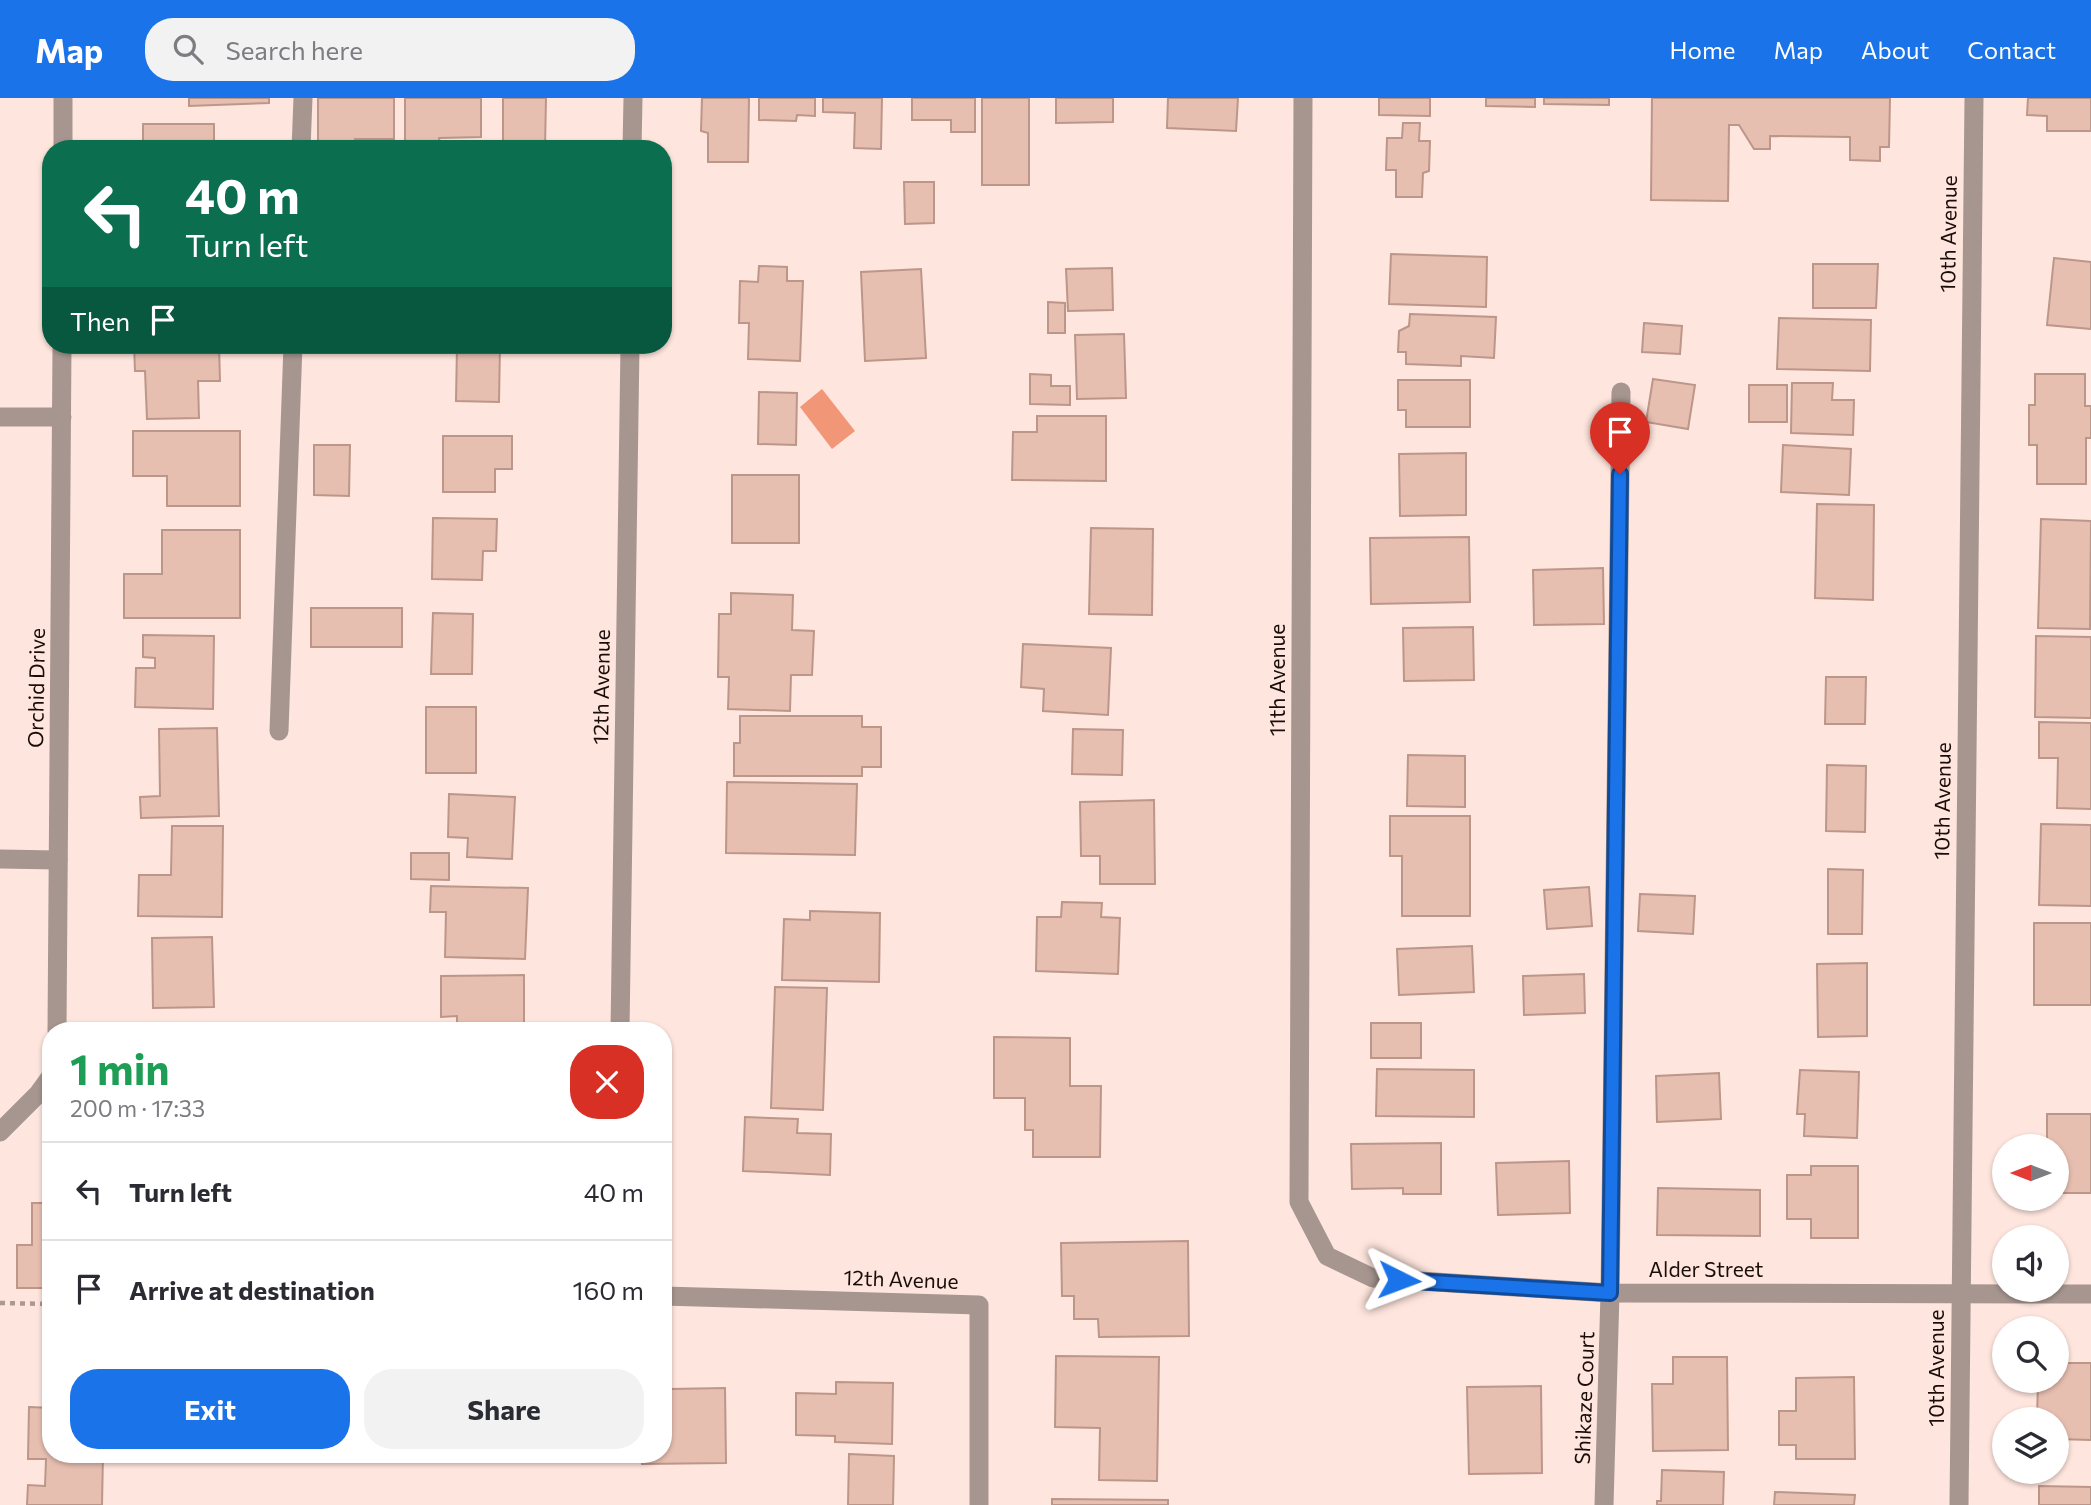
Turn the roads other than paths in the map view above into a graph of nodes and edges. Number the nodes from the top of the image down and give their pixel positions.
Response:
1 (63, 98) edge
2 (303, 98) edge
3 (633, 98) edge
4 (1303, 98) edge
5 (1974, 98) edge
6 (63, 140) edge
7 (301, 140) edge
8 (632, 140) edge
9 (62, 354) edge
10 (293, 354) edge
11 (630, 354) edge
12 (1621, 392) dead end
13 (0, 417) edge
14 (62, 417) junction
15 (279, 731) dead end
16 (0, 859) edge
17 (58, 860) junction
18 (57, 1022) edge
19 (620, 1022) edge
20 (42, 1088) edge
21 (0, 1132) edge
22 (1327, 1256) joint
23 (1960, 1292) junction
24 (1610, 1293) junction
25 (2091, 1294) edge
26 (672, 1296) edge
27 (979, 1505) edge
28 (1604, 1505) edge
29 (1959, 1505) edge

1 - 6 street
2 - 7 street
3 - 8 street
4 - 22 street, 11th Avenue
5 - 23 street, 10th Avenue
9 - 14 street, Orchid Drive
10 - 15 street
11 - 19 street, 12th Avenue
12 - 24 street, Shikaze Court
13 - 14 street
14 - 17 street, Orchid Drive
16 - 17 street
17 - 18 street, Orchid Drive
20 - 21 street
22 - 24 street, Alder Street
23 - 24 street, Alder Street
23 - 25 street, Alder Street
23 - 29 street, 10th Avenue
24 - 28 street, Shikaze Court
26 - 27 street, 12th Avenue

